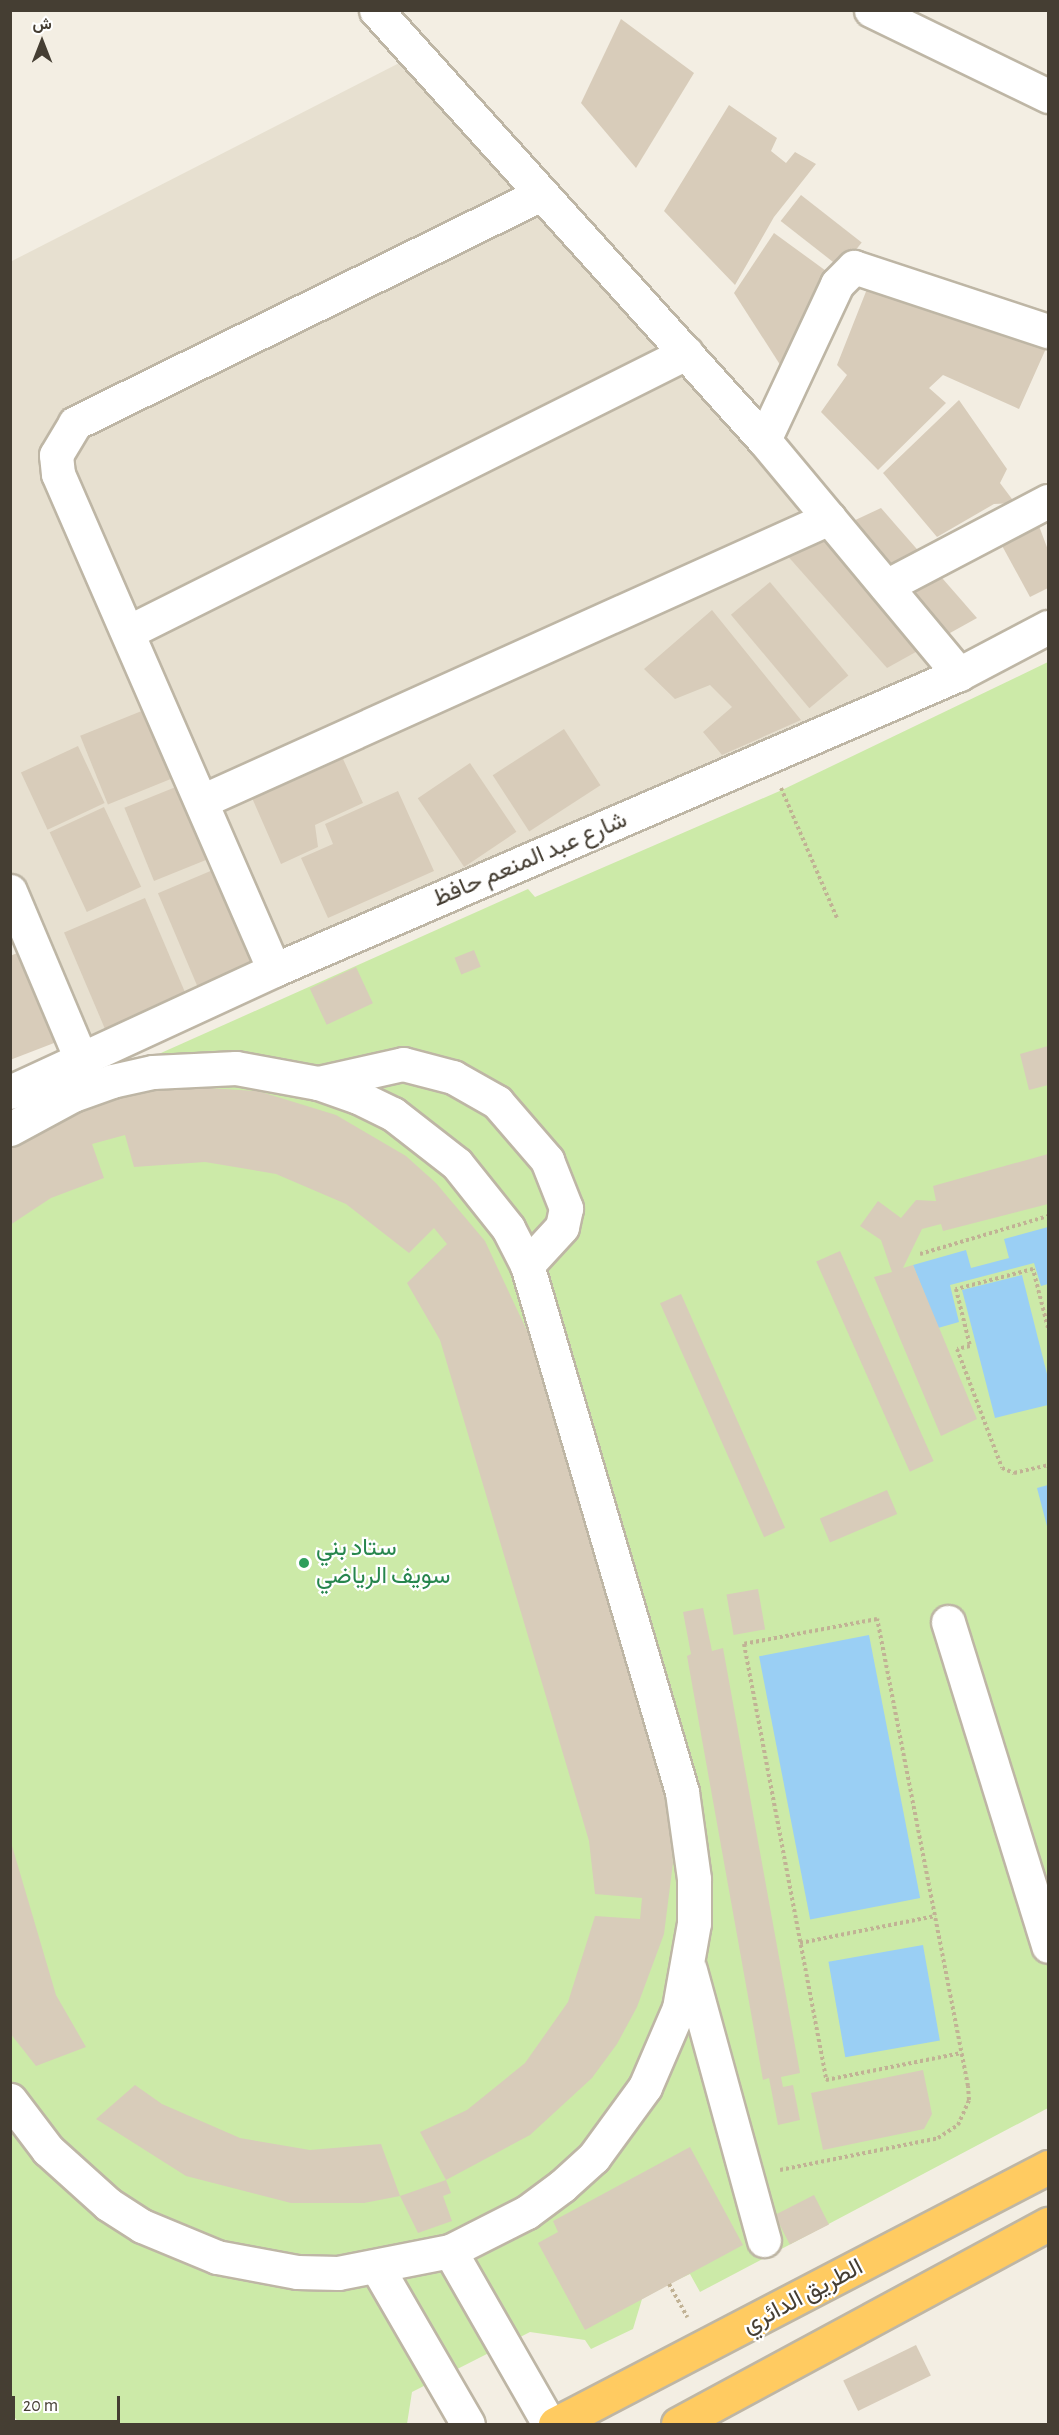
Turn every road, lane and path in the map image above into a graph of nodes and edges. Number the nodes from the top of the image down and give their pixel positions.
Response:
1 (376, 10) edge
2 (871, 10) edge
3 (1048, 96) edge
4 (541, 194) junction
5 (1048, 331) edge
6 (686, 353) junction
7 (764, 440) junction
8 (1048, 501) edge
9 (829, 518) junction
10 (886, 586) junction
11 (1048, 627) edge
12 (130, 631) junction
13 (959, 674) junction
14 (766, 758) junction
15 (204, 800) junction
16 (10, 891) edge
17 (837, 918) dead end
18 (274, 970) junction
19 (81, 1059) junction
20 (318, 1083) junction
21 (10, 1092) edge
22 (10, 1129) edge
23 (1048, 1216) edge
24 (920, 1254) dead end
25 (527, 1264) junction
26 (1048, 1329) edge
27 (1048, 1465) edge
28 (948, 1623) dead end
29 (935, 1916) junction
30 (800, 1943) junction
31 (1048, 1946) edge
32 (689, 1965) junction
33 (961, 2053) junction
34 (10, 2100) edge
35 (1048, 2167) edge
36 (747, 2177) junction
37 (1048, 2223) edge
38 (764, 2240) dead end
39 (450, 2251) junction
40 (378, 2269) junction
41 (468, 2424) edge
42 (549, 2424) edge
43 (555, 2424) edge
44 (678, 2424) edge

1 - 4 street
2 - 3 street
4 - 6 street
4 - 12 street
5 - 7 street
6 - 7 street
6 - 12 street
7 - 9 street
8 - 10 street
9 - 10 street
9 - 15 street
10 - 13 street
11 - 13 street, شارع عبد المنعم حافظ
12 - 15 street
13 - 14 street, شارع عبد المنعم حافظ
14 - 17 path
14 - 18 street, شارع عبد المنعم حافظ
15 - 18 street
16 - 19 street
18 - 19 street, شارع عبد المنعم حافظ
19 - 21 street, شارع عبد المنعم حافظ
20 - 22 street
20 - 25 street
20 - 25 street
23 - 24 path
25 - 32 street
26 - 27 path
28 - 31 street
29 - 30 path
29 - 30 path
29 - 33 path
30 - 33 path
32 - 36 street
32 - 39 street
33 - 36 path
34 - 40 street
35 - 43 highway, الطريق الدائري
36 - 38 street
37 - 44 highway
39 - 40 street
39 - 42 street
40 - 41 street

